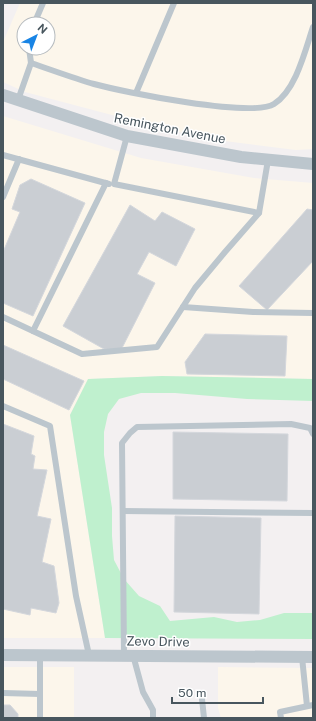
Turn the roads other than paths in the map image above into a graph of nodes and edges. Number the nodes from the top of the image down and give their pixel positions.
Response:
1 (43, 3) edge
2 (174, 3) edge
3 (37, 16) edge
4 (313, 27) edge
5 (30, 56) edge
6 (31, 63) junction
7 (136, 93) junction
8 (3, 96) edge
9 (18, 100) junction
10 (128, 136) junction
11 (3, 155) edge
12 (19, 159) junction
13 (268, 160) junction
14 (313, 164) edge
15 (106, 183) junction
16 (114, 184) junction
17 (3, 197) edge
18 (259, 214) junction
19 (183, 307) junction
20 (313, 313) edge
21 (3, 317) edge
22 (33, 331) junction
23 (3, 406) edge
24 (313, 434) edge
25 (123, 511) junction
26 (313, 513) edge
27 (3, 655) edge
28 (40, 655) junction
29 (89, 655) junction
30 (129, 655) junction
31 (307, 657) edge
32 (3, 693) edge
33 (40, 694) junction
34 (202, 699) dead end
35 (310, 706) edge
36 (40, 718) edge
37 (153, 718) edge
38 (204, 718) edge
39 (281, 718) edge

1 - 3 lane
2 - 7 lane
4 - 7 lane
5 - 6 lane
6 - 7 lane
6 - 9 lane
8 - 9 street, Remington Avenue
9 - 10 street, Remington Avenue
10 - 13 street, Remington Avenue
10 - 16 lane
11 - 12 lane
12 - 15 lane
12 - 17 lane
13 - 14 street, Remington Avenue
13 - 18 lane
15 - 16 lane
15 - 22 lane
16 - 18 lane
18 - 19 lane
19 - 20 lane
19 - 22 lane
21 - 22 lane
23 - 29 lane
24 - 25 lane
25 - 26 lane
25 - 30 lane
27 - 28 street, Zevo Drive
28 - 29 street, Zevo Drive
28 - 33 lane
29 - 30 street, Zevo Drive
30 - 31 street, Zevo Drive
30 - 37 lane
31 - 35 lane
32 - 33 lane
33 - 36 lane
34 - 38 lane
35 - 39 lane

